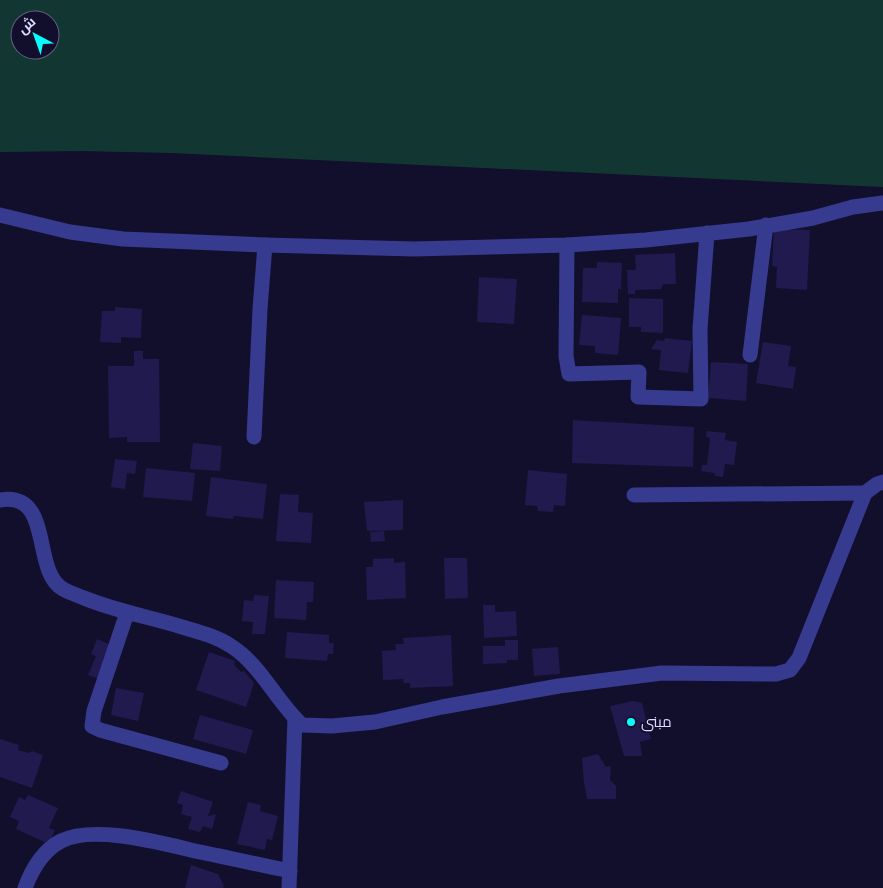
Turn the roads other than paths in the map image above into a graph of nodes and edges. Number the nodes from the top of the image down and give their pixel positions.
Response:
1 (883, 203) edge
2 (0, 215) edge
3 (766, 225) junction
4 (707, 233) junction
5 (265, 245) junction
6 (567, 245) junction
7 (750, 356) dead end
8 (254, 437) dead end
9 (883, 482) edge
10 (865, 493) junction
11 (634, 495) dead end
12 (0, 500) edge
13 (127, 613) junction
14 (294, 718) junction
15 (221, 763) dead end
16 (290, 871) junction
17 (24, 888) edge
18 (289, 888) edge

1 - 3 street
2 - 5 street
3 - 4 street
3 - 7 street
4 - 6 street
4 - 6 street
5 - 6 street
5 - 8 street
9 - 10 street
10 - 11 street
10 - 14 street
12 - 13 street
13 - 14 street
13 - 15 street
14 - 16 street
16 - 17 street
16 - 18 street

